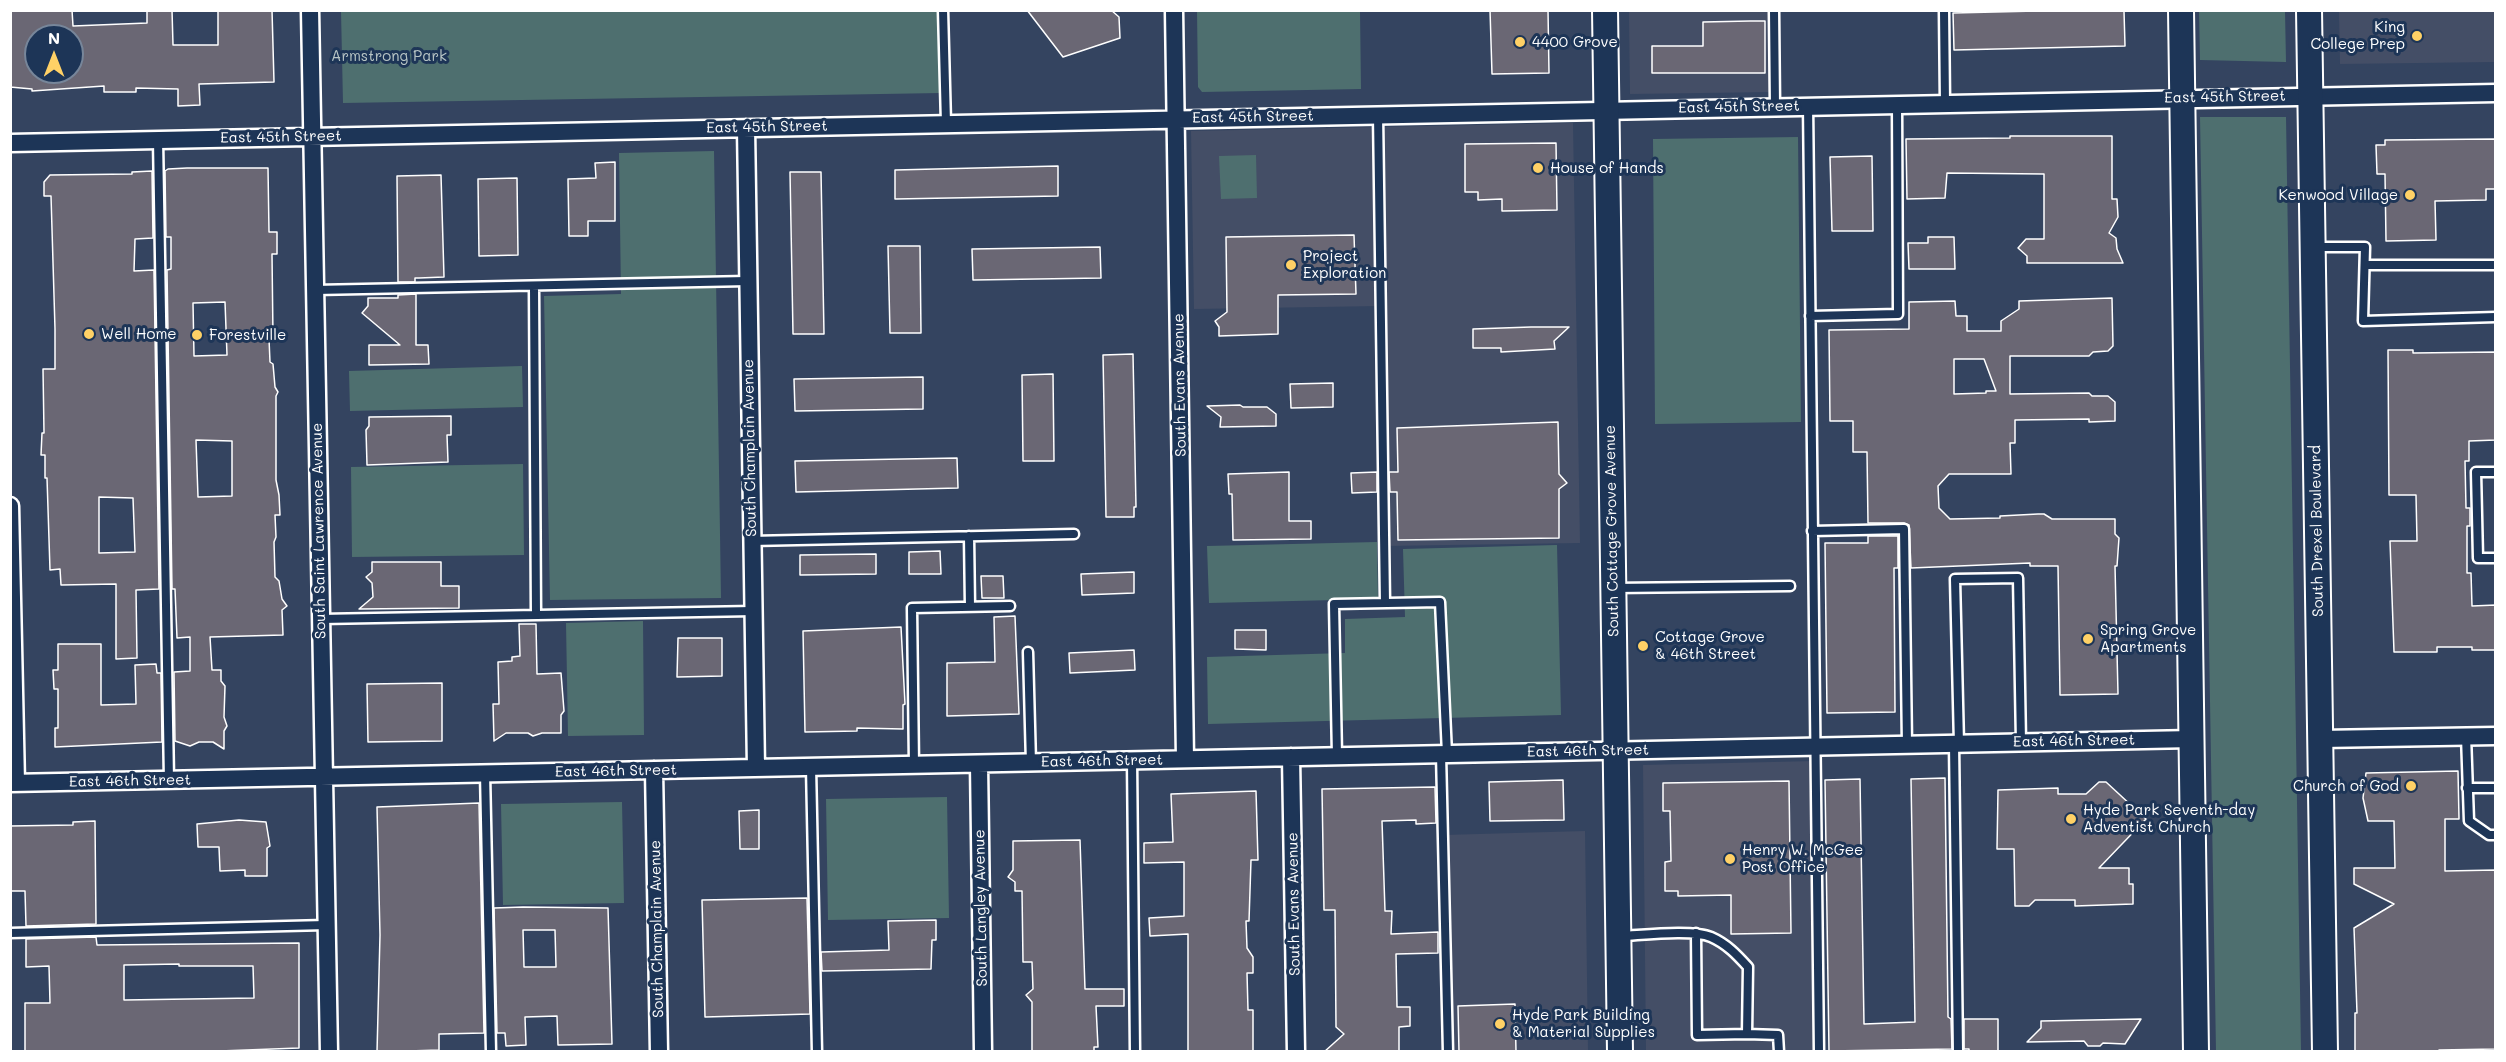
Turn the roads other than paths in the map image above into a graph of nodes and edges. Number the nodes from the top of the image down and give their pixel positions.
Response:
1 (310, 10) edge
2 (943, 10) edge
3 (1174, 10) edge
4 (1605, 10) edge
5 (1774, 10) edge
6 (1944, 10) edge
7 (2181, 10) edge
8 (2309, 10) edge
9 (2496, 93) edge
10 (2310, 96) junction
11 (2183, 98) junction
12 (1946, 103) junction
13 (1897, 104) junction
14 (1808, 105) junction
15 (1775, 106) junction
16 (1606, 110) junction
17 (1378, 114) junction
18 (1176, 118) junction
19 (946, 123) junction
20 (746, 128) junction
21 (312, 136) junction
22 (158, 140) junction
23 (10, 143) edge
24 (2313, 246) junction
25 (2496, 265) edge
26 (2365, 266) junction
27 (747, 281) junction
28 (534, 287) junction
29 (314, 290) junction
30 (1810, 316) junction
31 (2496, 317) edge
32 (2496, 472) edge
33 (10, 506) edge
34 (1812, 531) junction
35 (1074, 534) dead end
36 (969, 536) junction
37 (752, 541) junction
38 (2496, 558) edge
39 (1790, 586) dead end
40 (1613, 588) junction
41 (1385, 603) junction
42 (1010, 606) dead end
43 (970, 607) junction
44 (753, 611) junction
45 (536, 615) junction
46 (321, 619) junction
47 (1028, 652) dead end
48 (2466, 736) junction
49 (2496, 736) edge
50 (2193, 739) junction
51 (2321, 739) junction
52 (2022, 742) junction
53 (1956, 744) junction
54 (1907, 745) junction
55 (1815, 747) junction
56 (1616, 751) junction
57 (1444, 754) junction
58 (1337, 756) junction
59 (1291, 757) junction
60 (1185, 759) junction
61 (1132, 760) junction
62 (1031, 762) junction
63 (979, 764) junction
64 (914, 765) junction
65 (812, 767) junction
66 (756, 768) junction
67 (654, 770) junction
68 (485, 773) junction
69 (324, 777) junction
70 (169, 780) junction
71 (13, 783) edge
72 (2467, 788) junction
73 (2496, 788) edge
74 (2496, 835) edge
75 (326, 925) junction
76 (10, 933) edge
77 (1696, 933) junction
78 (1618, 936) junction
79 (1747, 1034) junction
80 (329, 1052) edge
81 (490, 1052) edge
82 (659, 1052) edge
83 (817, 1052) edge
84 (983, 1052) edge
85 (1135, 1052) edge
86 (1296, 1052) edge
87 (1448, 1052) edge
88 (1620, 1052) edge
89 (1779, 1052) edge
90 (1819, 1052) edge
91 (1958, 1052) edge
92 (2196, 1052) edge
93 (2325, 1052) edge

1 - 21 street, South Saint Lawrence Avenue
2 - 19 lane
3 - 18 street, South Evans Avenue
4 - 16 street, South Cottage Grove Avenue
5 - 15 lane
6 - 12 lane
7 - 11 street
8 - 10 street, South Drexel Boulevard
9 - 10 street, East 45th Street
10 - 11 street, East 45th Street
10 - 24 street, South Drexel Boulevard
11 - 12 street, East 45th Street
11 - 50 street
12 - 13 street, East 45th Street
13 - 14 street, East 45th Street
13 - 30 lane
14 - 15 street, East 45th Street
14 - 30 lane
15 - 16 street, East 45th Street
16 - 17 street, East 45th Street
16 - 40 street, South Cottage Grove Avenue
17 - 18 street, East 45th Street
17 - 41 lane
18 - 19 street, East 45th Street
18 - 60 street, South Evans Avenue
19 - 20 street, East 45th Street
20 - 21 street, East 45th Street
20 - 27 street, South Champlain Avenue
21 - 22 street, East 45th Street
21 - 29 street, South Saint Lawrence Avenue
22 - 23 street, East 45th Street
22 - 70 lane
24 - 26 lane
24 - 51 street, South Drexel Boulevard
25 - 26 lane
26 - 31 lane
27 - 28 lane
27 - 37 street, South Champlain Avenue
28 - 29 lane
28 - 45 lane
29 - 46 street, South Saint Lawrence Avenue
30 - 34 lane
32 - 38 lane
33 - 71 street
34 - 54 lane
34 - 55 lane
35 - 36 lane
36 - 37 lane
36 - 43 lane
37 - 44 street, South Champlain Avenue
39 - 40 lane
40 - 56 street, South Cottage Grove Avenue
41 - 57 lane
41 - 58 lane
42 - 43 lane
43 - 64 lane
44 - 45 lane
44 - 66 street, South Champlain Avenue
45 - 46 lane
46 - 69 street, South Saint Lawrence Avenue
47 - 62 lane
48 - 49 street
48 - 51 street
48 - 72 lane
50 - 52 street, East 46th Street
50 - 92 street
51 - 93 street, South Drexel Boulevard
52 - 53 street, East 46th Street
52 - 53 lane
53 - 54 street, East 46th Street
53 - 91 lane
54 - 55 street, East 46th Street
55 - 56 street, East 46th Street
55 - 90 lane
56 - 57 street, East 46th Street
56 - 78 street, South Cottage Grove Avenue
57 - 58 street, East 46th Street
57 - 87 lane
58 - 59 street, East 46th Street
59 - 60 street, East 46th Street
59 - 86 street, South Evans Avenue
60 - 61 street, East 46th Street
61 - 62 street, East 46th Street
61 - 85 lane
62 - 63 street, East 46th Street
63 - 64 street, East 46th Street
63 - 84 street, South Langley Avenue
64 - 65 street, East 46th Street
65 - 66 street, East 46th Street
65 - 83 lane
66 - 67 street, East 46th Street
67 - 68 street, East 46th Street
67 - 82 street, South Champlain Avenue
68 - 69 street, East 46th Street
68 - 81 lane
69 - 70 street, East 46th Street
69 - 75 street, South Saint Lawrence Avenue
70 - 71 street, East 46th Street
72 - 73 lane
72 - 74 lane
75 - 76 lane
75 - 80 street, South Saint Lawrence Avenue
77 - 78 lane
77 - 79 lane
77 - 79 lane
78 - 88 street, South Cottage Grove Avenue
79 - 89 lane

